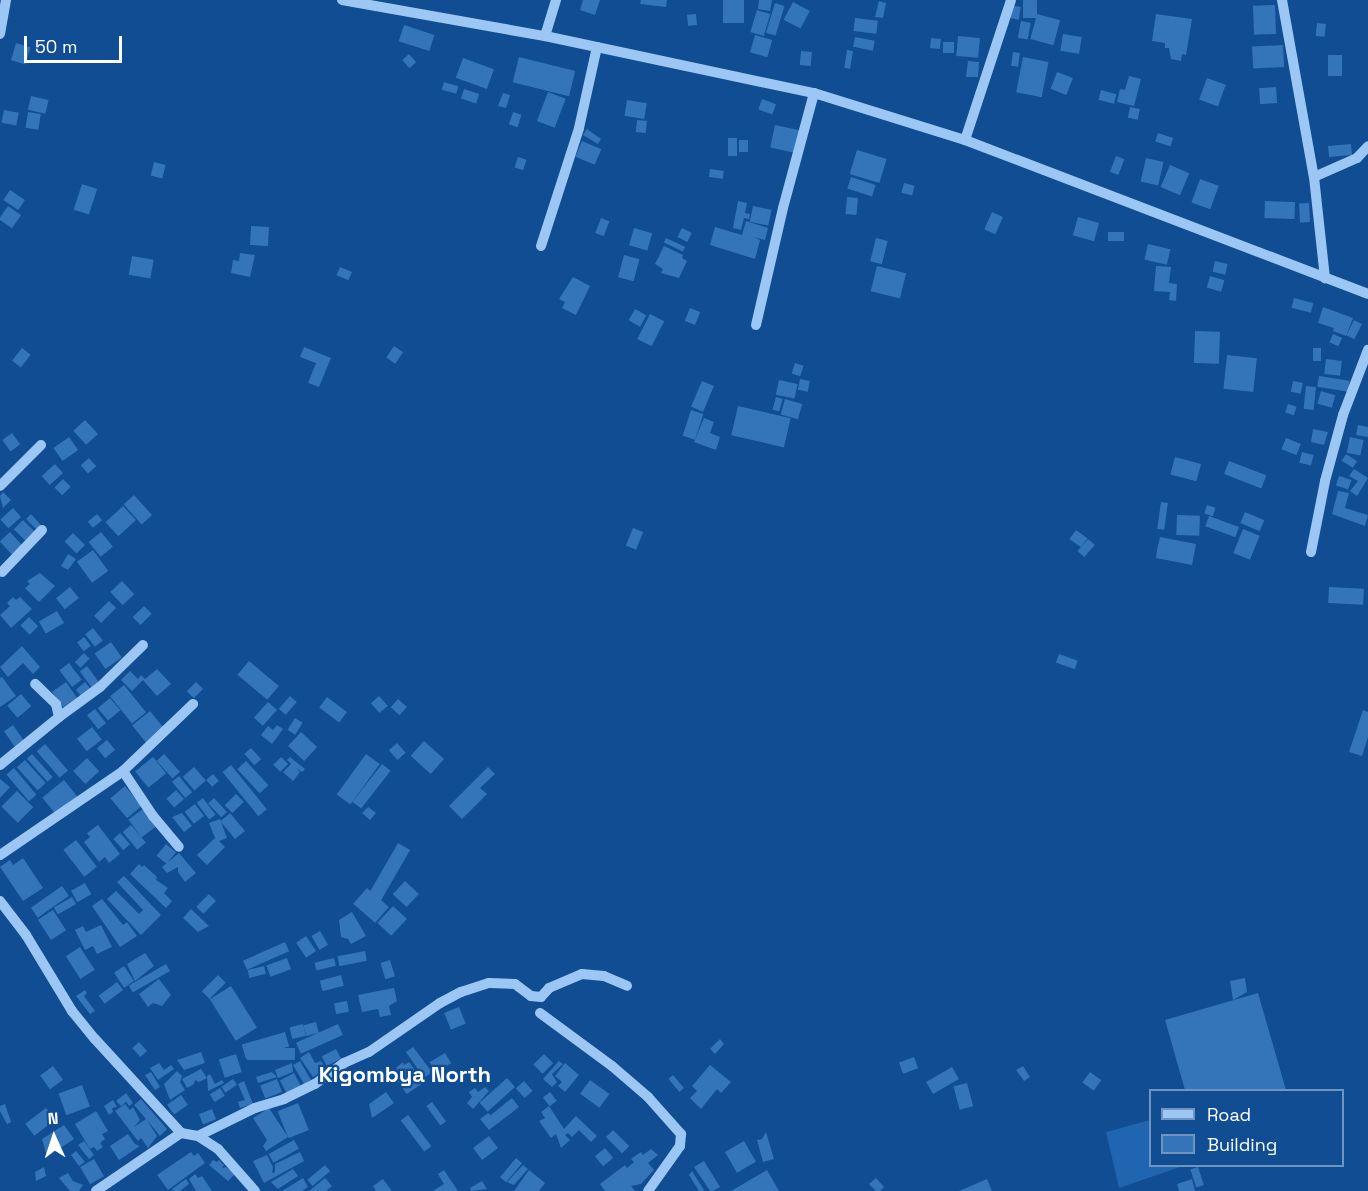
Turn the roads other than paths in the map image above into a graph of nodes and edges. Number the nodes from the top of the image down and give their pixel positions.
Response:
1 (6, 0) edge
2 (342, 0) edge
3 (556, 0) edge
4 (1011, 0) edge
5 (1282, 0) edge
6 (0, 34) edge
7 (545, 36) junction
8 (597, 47) junction
9 (814, 93) junction
10 (964, 140) junction
11 (1368, 146) edge
12 (1314, 177) junction
13 (541, 246) dead end
14 (1324, 278) junction
15 (1368, 294) edge
16 (756, 326) dead end
17 (1368, 350) edge
18 (41, 445) dead end
19 (0, 486) edge
20 (42, 530) dead end
21 (1311, 552) dead end
22 (1, 572) edge
23 (143, 645) dead end
24 (35, 684) dead end
25 (193, 704) dead end
26 (59, 717) junction
27 (0, 765) edge
28 (123, 771) junction
29 (179, 847) dead end
30 (0, 855) edge
31 (0, 901) edge
32 (627, 986) dead end
33 (540, 1013) dead end
34 (181, 1132) junction
35 (198, 1136) junction
36 (96, 1191) edge
37 (255, 1191) edge
38 (648, 1191) edge

1 - 6 street
2 - 7 street
3 - 7 street
4 - 10 street
5 - 12 street
7 - 8 street
8 - 9 street
8 - 13 street
9 - 10 street
9 - 16 street
10 - 14 street
11 - 12 street
12 - 14 street
14 - 15 street
17 - 21 street
18 - 19 street
20 - 22 street
23 - 26 street
24 - 26 street
25 - 28 street
26 - 27 street
28 - 29 street
28 - 30 street
31 - 34 street
32 - 35 street
33 - 38 street
34 - 35 street
34 - 36 street
35 - 37 street

